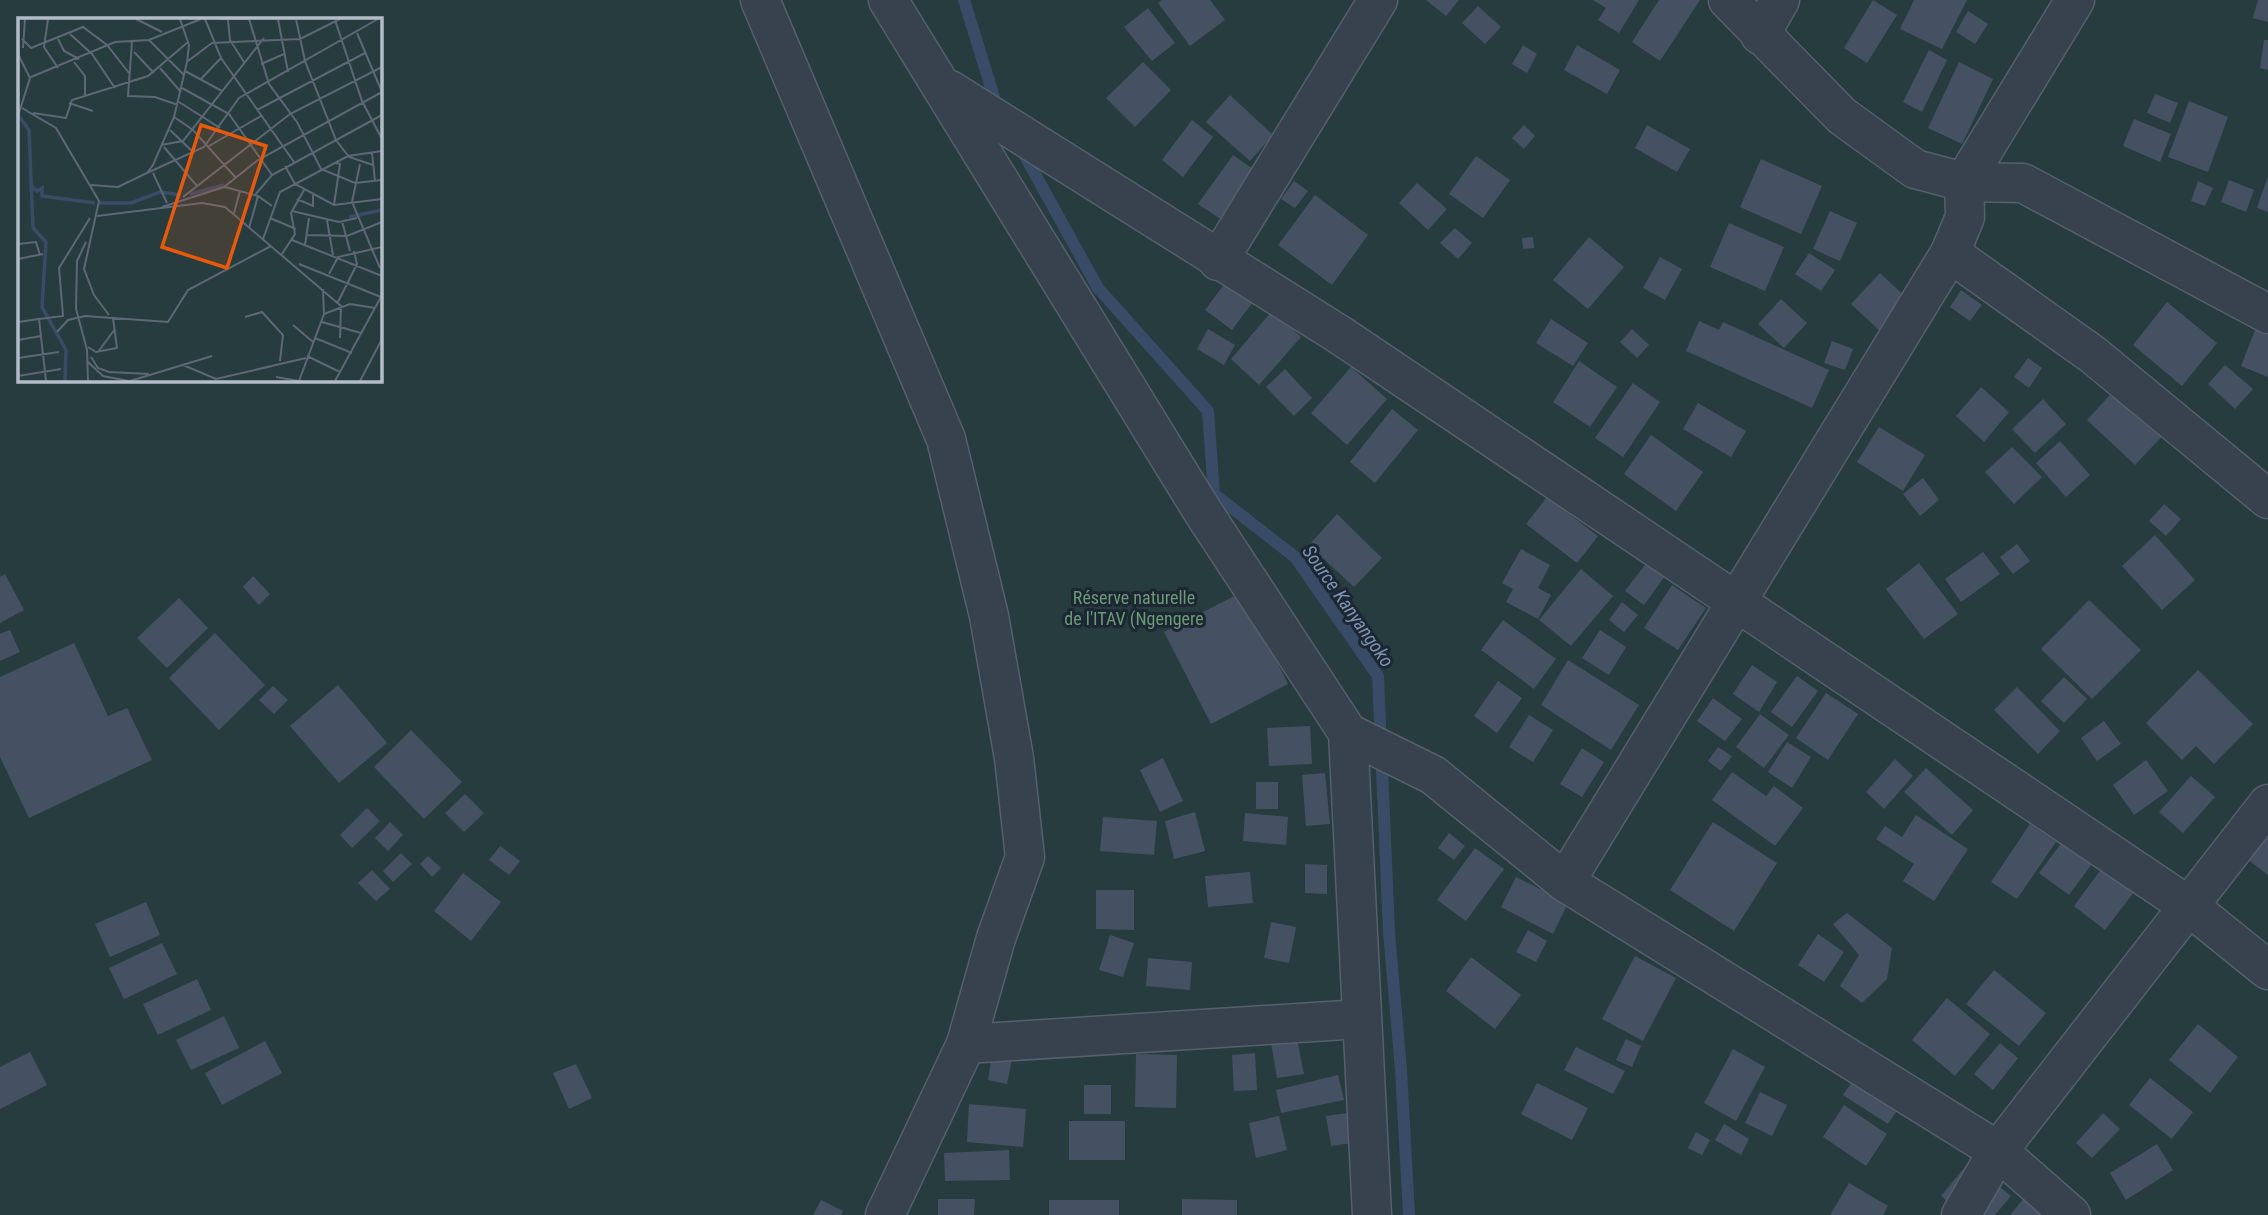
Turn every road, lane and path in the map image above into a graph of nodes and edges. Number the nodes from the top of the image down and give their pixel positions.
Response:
1 (760, 0) edge
2 (888, 0) edge
3 (1378, 0) edge
4 (1728, 0) edge
5 (1780, 0) edge
6 (2074, 0) edge
7 (1760, 35) junction
8 (943, 86) junction
9 (1965, 182) junction
10 (1950, 253) junction
11 (1218, 261) junction
12 (2268, 314) edge
13 (2268, 499) edge
14 (1737, 602) junction
15 (1348, 733) junction
16 (2268, 804) edge
17 (1565, 882) junction
18 (2190, 907) junction
19 (2268, 970) edge
20 (1361, 1019) junction
21 (965, 1044) junction
22 (1998, 1151) junction
23 (885, 1215) edge
24 (1372, 1215) edge
25 (1961, 1215) edge
26 (2071, 1215) edge

1 - 21 street
2 - 8 street
3 - 11 street
4 - 7 street
5 - 7 street
6 - 9 street
7 - 9 street
8 - 11 street
8 - 15 street
9 - 10 street
9 - 12 street
10 - 13 street
10 - 14 street
11 - 14 street
14 - 17 street
14 - 18 street
15 - 17 street
15 - 20 street
16 - 18 street
17 - 22 street
18 - 19 street
18 - 22 street
20 - 21 street
20 - 24 street
21 - 23 street
22 - 25 street
22 - 26 street

